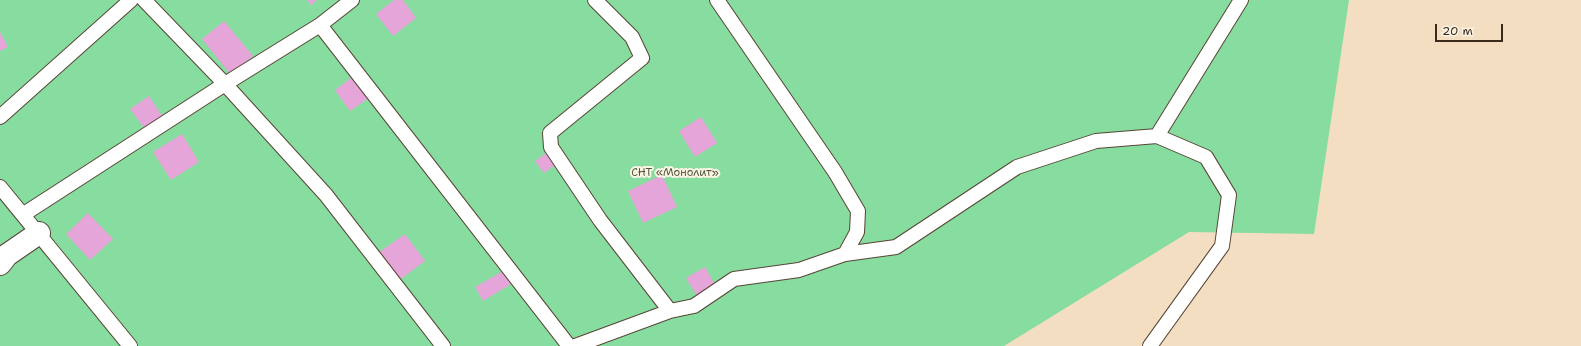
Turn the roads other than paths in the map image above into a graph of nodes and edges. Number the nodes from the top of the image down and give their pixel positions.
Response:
1 (131, 0) edge
2 (144, 0) edge
3 (352, 0) edge
4 (595, 0) edge
5 (717, 0) edge
6 (1241, 0) edge
7 (320, 25) junction
8 (225, 84) junction
9 (0, 117) edge
10 (1157, 136) junction
11 (0, 187) edge
12 (24, 214) junction
13 (38, 233) junction
14 (845, 254) junction
15 (0, 264) edge
16 (670, 311) junction
17 (130, 346) edge
18 (443, 346) edge
19 (569, 346) edge
20 (575, 346) edge
21 (1150, 346) edge

1 - 9 lane
2 - 8 lane
3 - 7 lane
4 - 16 lane
5 - 14 lane
6 - 10 lane
7 - 8 lane
7 - 19 lane
8 - 12 lane
8 - 18 lane
10 - 14 lane
10 - 21 lane
11 - 12 lane
12 - 13 lane
13 - 15 street
13 - 17 lane
14 - 16 lane
16 - 20 lane

